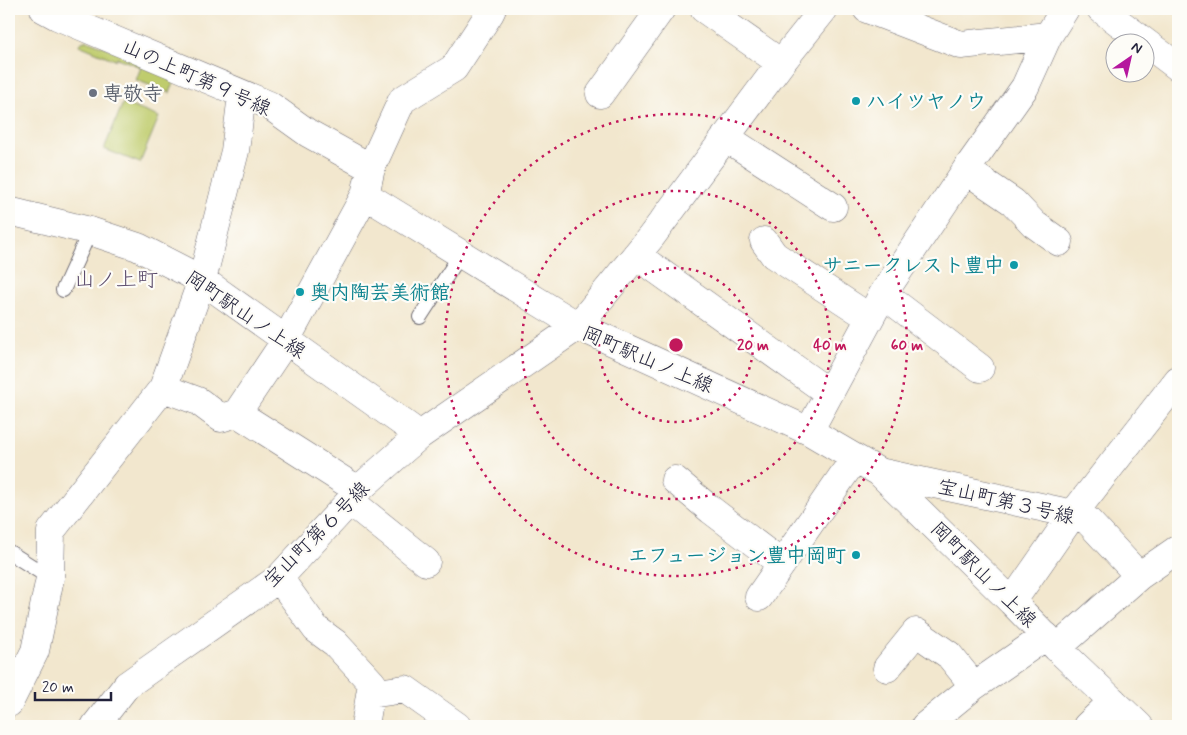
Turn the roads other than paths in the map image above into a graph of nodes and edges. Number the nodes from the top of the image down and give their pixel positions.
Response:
1 (44, 9) edge
2 (661, 9) edge
3 (704, 9) edge
4 (824, 9) edge
5 (867, 9) edge
6 (1066, 9) edge
7 (1101, 9) edge
8 (489, 10) edge
9 (1048, 36) junction
10 (781, 63) junction
11 (1178, 67) edge
12 (600, 94) dead end
13 (242, 95) junction
14 (725, 137) junction
15 (371, 168) junction
16 (966, 170) junction
17 (365, 195) junction
18 (833, 207) dead end
19 (9, 211) edge
20 (90, 231) junction
21 (764, 241) dead end
22 (1059, 242) dead end
23 (462, 254) junction
24 (636, 255) junction
25 (202, 280) junction
26 (63, 290) dead end
27 (883, 294) junction
28 (420, 317) dead end
29 (870, 318) junction
30 (578, 326) junction
31 (286, 340) junction
32 (980, 368) dead end
33 (1178, 380) edge
34 (163, 388) junction
35 (829, 393) junction
36 (237, 412) junction
37 (809, 431) junction
38 (420, 435) junction
39 (855, 458) junction
40 (879, 472) junction
41 (675, 480) dead end
42 (354, 495) junction
43 (1073, 514) junction
44 (1178, 549) edge
45 (9, 552) edge
46 (426, 562) dead end
47 (782, 564) junction
48 (1139, 576) junction
49 (50, 578) junction
50 (278, 578) junction
51 (760, 596) dead end
52 (1012, 602) junction
53 (1052, 642) junction
54 (886, 668) dead end
55 (974, 686) junction
56 (370, 694) junction
57 (1114, 701) junction
58 (9, 703) edge
59 (95, 726) edge
60 (365, 726) edge
61 (457, 726) edge
62 (925, 726) edge
63 (1087, 726) edge
64 (1139, 726) edge

1 - 13 street, 山の上町第９号線
2 - 12 street
3 - 10 street
4 - 10 street
5 - 9 street
6 - 9 street
7 - 11 street
8 - 15 street
9 - 16 street
10 - 14 street
13 - 15 street, 山の上町第９号線
13 - 25 street
14 - 18 street
14 - 24 street
15 - 17 street
16 - 22 street
16 - 27 street
17 - 23 street
17 - 31 street
19 - 20 street, 岡町駅山ノ上線
20 - 25 street, 岡町駅山ノ上線
20 - 26 lane
21 - 29 street
23 - 28 lane
23 - 30 street
24 - 30 street
24 - 35 street
25 - 31 street, 岡町駅山ノ上線
25 - 34 street
27 - 29 street
27 - 32 street
29 - 35 street
30 - 37 street, 岡町駅山ノ上線
30 - 38 street, 岡町駅山ノ上線
31 - 36 street
31 - 38 street, 岡町駅山ノ上線
33 - 43 street
34 - 36 street
34 - 49 street
35 - 37 street
36 - 42 street
37 - 39 street, 岡町駅山ノ上線
38 - 42 street, 宝山町第６号線
39 - 40 street, 岡町駅山ノ上線
39 - 47 street
40 - 43 street, 宝山町第３号線
40 - 52 street, 岡町駅山ノ上線
41 - 47 street
42 - 46 street
42 - 50 street, 宝山町第６号線
43 - 48 street, 宝山町第３号線
43 - 52 street
44 - 48 street
45 - 49 lane
47 - 51 street
48 - 53 street
49 - 58 street
50 - 56 street
50 - 59 street, 宝山町第６号線
52 - 53 street, 岡町駅山ノ上線
53 - 55 street
53 - 57 street, 岡町駅山ノ上線
54 - 55 street
55 - 62 street
56 - 60 street
56 - 61 street
57 - 63 street
57 - 64 street, 岡町駅山ノ上線

